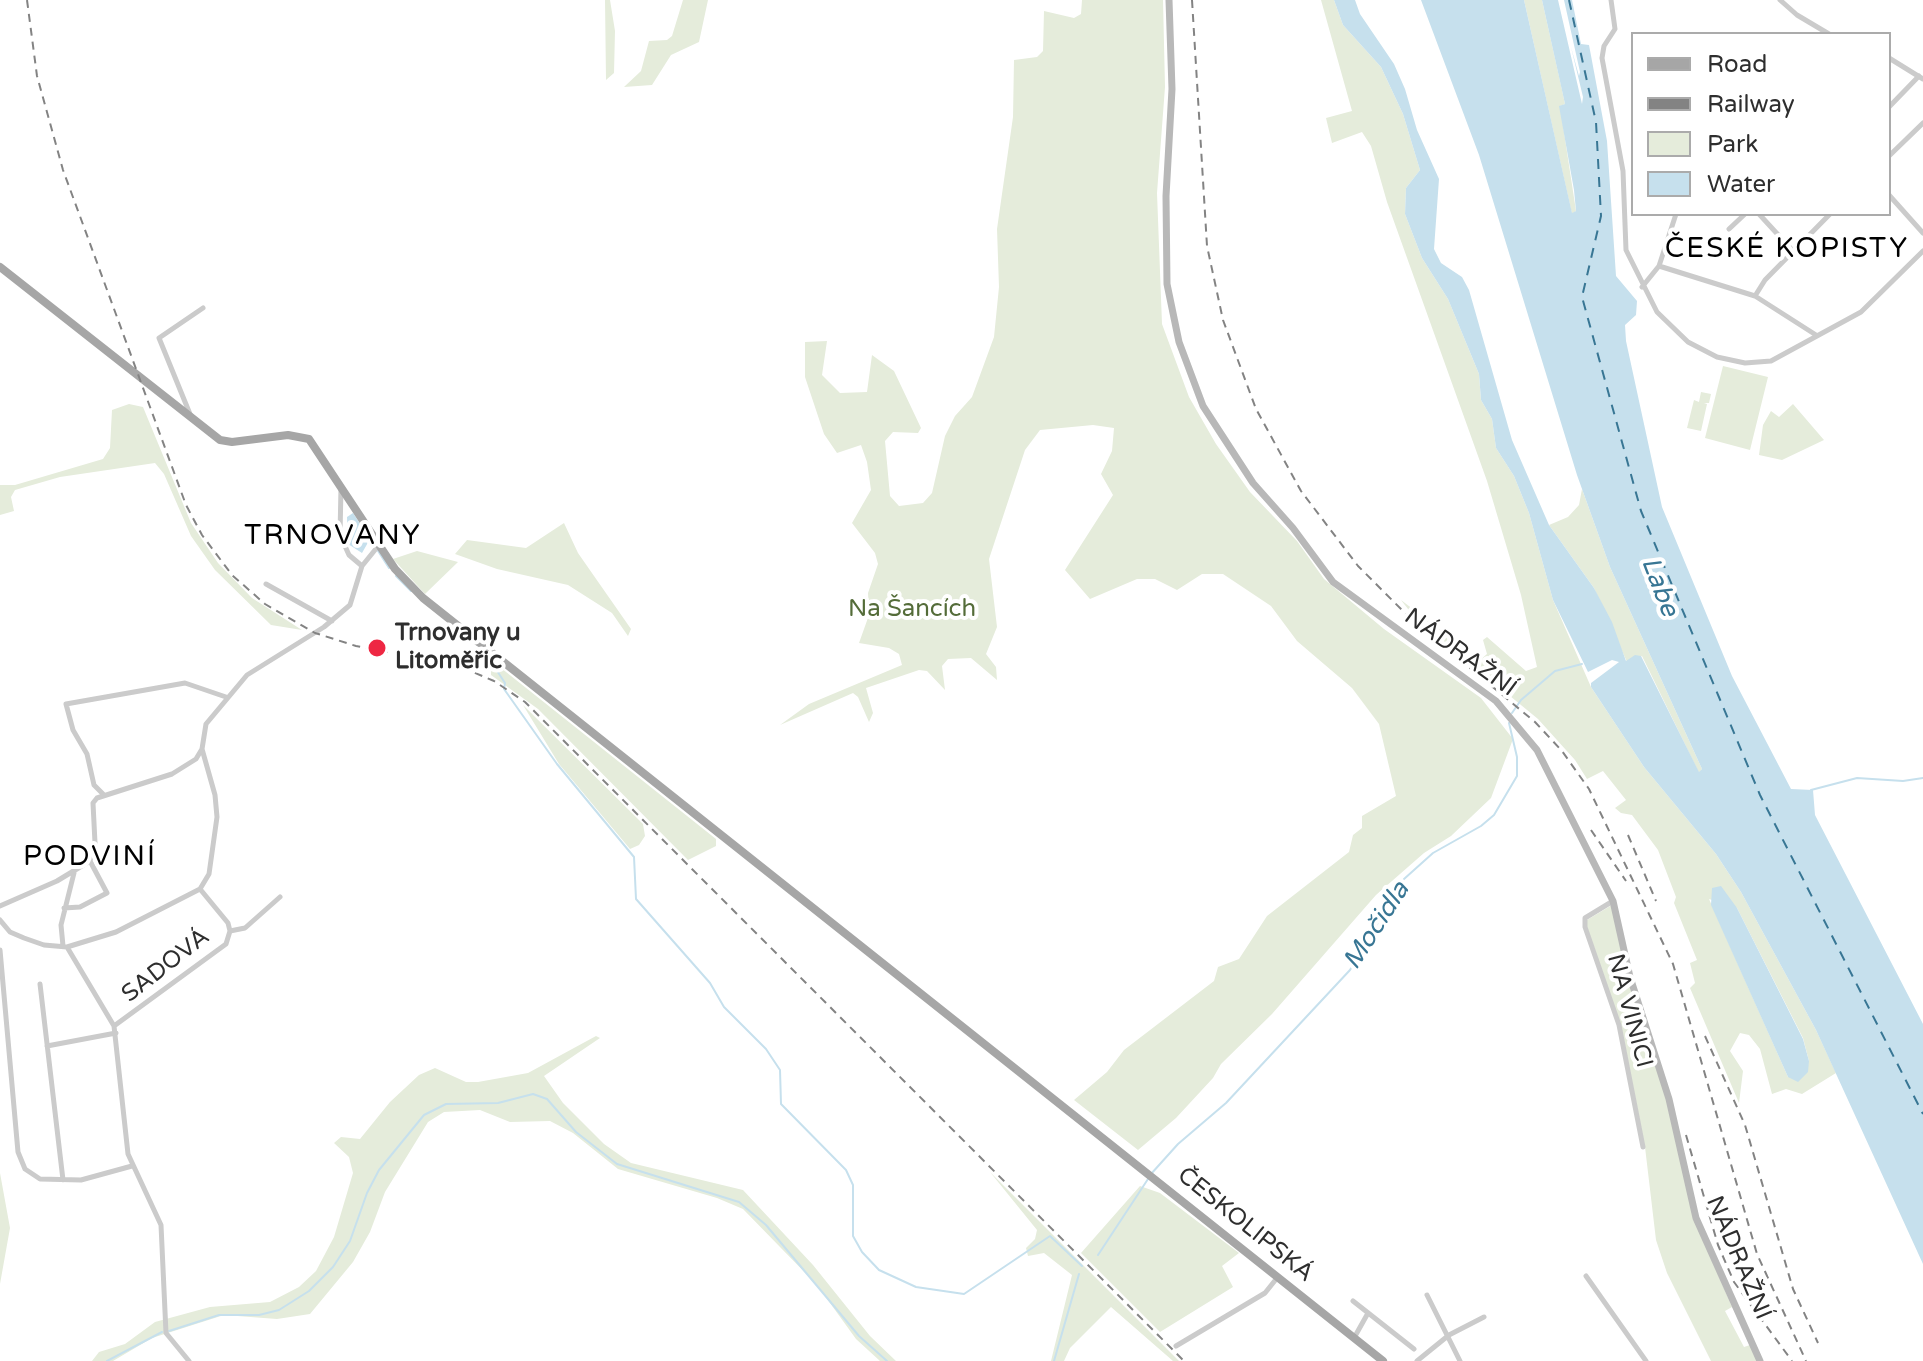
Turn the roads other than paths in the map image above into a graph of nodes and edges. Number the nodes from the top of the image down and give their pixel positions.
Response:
1 (1169, 0) edge
2 (1611, 0) edge
3 (1780, 0) edge
4 (1826, 32) edge
5 (1891, 59) edge
6 (1921, 78) edge
7 (1891, 105) edge
8 (1923, 123) edge
9 (1891, 154) edge
10 (1891, 197) edge
11 (1675, 216) edge
12 (1743, 216) edge
13 (1761, 216) edge
14 (1826, 216) edge
15 (1729, 229) dead end
16 (1923, 233) edge
17 (1793, 251) junction
18 (1923, 251) edge
19 (1659, 266) junction
20 (0, 267) edge
21 (1642, 287) junction
22 (1755, 296) junction
23 (203, 308) dead end
24 (1816, 335) junction
25 (192, 420) junction
26 (342, 484) junction
27 (379, 545) junction
28 (362, 566) junction
29 (266, 584) dead end
30 (332, 621) junction
31 (226, 697) junction
32 (202, 749) junction
33 (103, 794) junction
34 (90, 861) junction
35 (74, 872) junction
36 (200, 889) junction
37 (280, 897) dead end
38 (1613, 901) junction
39 (0, 906) edge
40 (64, 908) junction
41 (0, 920) edge
42 (230, 931) junction
43 (65, 947) junction
44 (0, 950) edge
45 (40, 984) dead end
46 (115, 1029) junction
47 (47, 1046) junction
48 (1643, 1147) dead end
49 (132, 1166) junction
50 (63, 1180) junction
51 (1586, 1276) dead end
52 (1278, 1277) junction
53 (1427, 1295) dead end
54 (1353, 1301) dead end
55 (1368, 1313) junction
56 (1484, 1317) dead end
57 (1449, 1335) junction
58 (1354, 1338) junction
59 (1176, 1346) dead end
60 (1414, 1349) dead end
61 (1422, 1355) junction
62 (189, 1361) edge
63 (1383, 1361) edge
64 (1417, 1361) edge
65 (1427, 1361) edge
66 (1460, 1361) edge
67 (1646, 1361) edge
68 (1760, 1361) edge

1 - 38 main road, NÁDRAŽNÍ
2 - 21 street
3 - 4 street
5 - 6 street
6 - 7 street
8 - 9 street
10 - 16 street
11 - 19 street
12 - 15 street
13 - 17 street
14 - 17 street
17 - 22 street
18 - 24 street
19 - 21 street
19 - 22 street
20 - 25 main road
21 - 24 street
22 - 24 street
23 - 25 street
25 - 26 main road, ČESKOLIPSKÁ
26 - 27 main road, ČESKOLIPSKÁ
26 - 28 street
27 - 28 street
27 - 52 main road, ČESKOLIPSKÁ
28 - 30 street
29 - 30 street
30 - 31 street
31 - 32 street
31 - 33 street
32 - 33 street
32 - 36 street
33 - 34 street
34 - 35 street
34 - 40 street
35 - 39 street
35 - 40 street
36 - 42 street, SADOVÁ
36 - 43 street
37 - 42 street
38 - 48 street, NA VINICI
38 - 68 main road, NÁDRAŽNÍ
40 - 43 street
41 - 43 street
42 - 46 street, SADOVÁ
43 - 46 street
44 - 50 street
45 - 47 street
46 - 47 street
46 - 49 street
47 - 50 street
49 - 50 street
49 - 62 street
51 - 67 street
52 - 58 main road, ČESKOLIPSKÁ
52 - 59 street
53 - 57 street
54 - 55 street
55 - 58 street
55 - 60 street
56 - 57 street
57 - 61 street
57 - 66 street
58 - 63 main road, ČESKOLIPSKÁ
61 - 64 street
61 - 65 street

